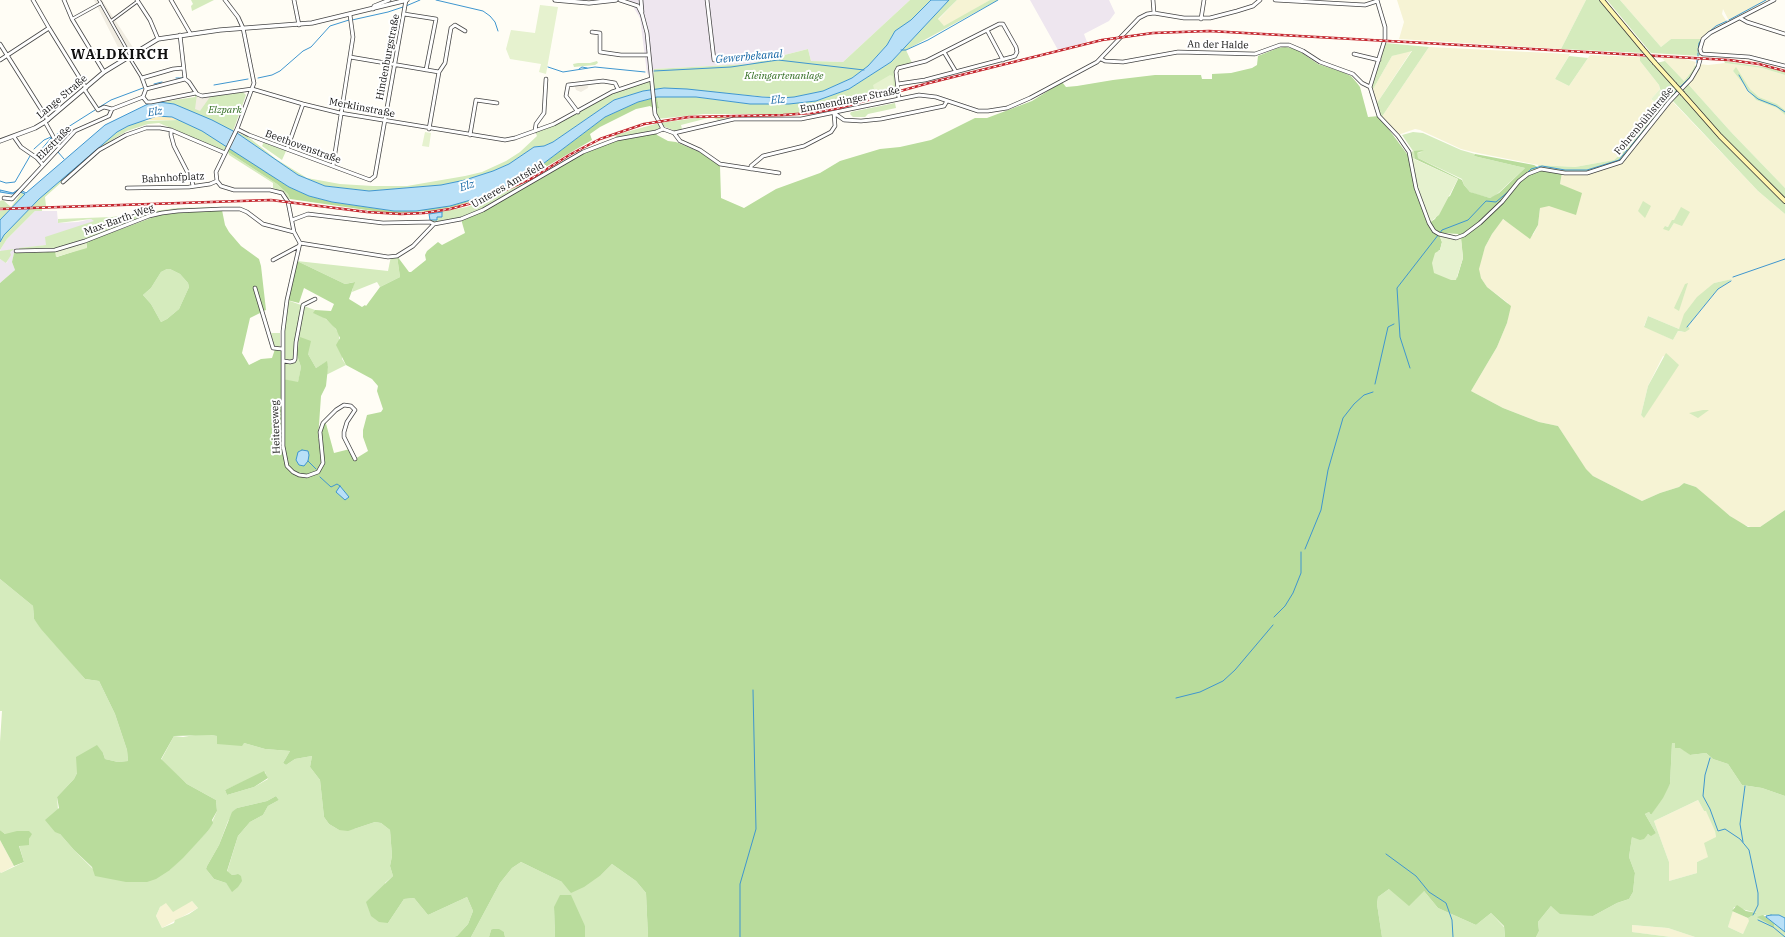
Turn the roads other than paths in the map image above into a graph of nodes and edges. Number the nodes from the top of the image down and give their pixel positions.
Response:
1 (35, 0) edge
2 (64, 0) edge
3 (99, 0) edge
4 (171, 0) edge
5 (225, 0) edge
6 (294, 0) edge
7 (389, 0) edge
8 (555, 0) edge
9 (616, 0) edge
10 (620, 0) edge
11 (636, 0) edge
12 (641, 0) edge
13 (707, 0) edge
14 (1153, 0) edge
15 (1204, 0) edge
16 (1260, 0) edge
17 (1275, 0) edge
18 (1340, 0) edge
19 (1377, 0) edge
20 (1602, 0) edge
21 (1774, 0) edge
22 (137, 1) edge
23 (406, 1) edge
24 (1305, 1) edge
25 (101, 4) junction
26 (1340, 4) junction
27 (638, 6) junction
28 (373, 9) junction
29 (1154, 13) junction
30 (404, 14) junction
31 (642, 14) junction
32 (350, 16) junction
33 (1201, 18) junction
34 (1740, 18) junction
35 (72, 19) junction
36 (111, 21) junction
37 (299, 25) junction
38 (48, 28) junction
39 (243, 28) junction
40 (987, 30) junction
41 (465, 31) dead end
42 (592, 32) dead end
43 (190, 33) junction
44 (180, 34) junction
45 (1785, 34) edge
46 (158, 38) junction
47 (0, 44) edge
48 (944, 52) junction
49 (1354, 54) dead end
50 (649, 55) junction
51 (7, 56) junction
52 (129, 56) junction
53 (350, 57) junction
54 (1101, 59) junction
55 (0, 60) edge
56 (714, 60) dead end
57 (1003, 60) junction
58 (1380, 60) junction
59 (1700, 60) dead end
60 (394, 65) junction
61 (1785, 66) edge
62 (183, 67) junction
63 (426, 70) junction
64 (104, 72) junction
65 (439, 72) junction
66 (956, 72) junction
67 (142, 78) junction
68 (185, 79) junction
69 (546, 79) dead end
70 (652, 80) junction
71 (898, 84) junction
72 (1370, 87) junction
73 (85, 89) junction
74 (252, 89) junction
75 (618, 89) junction
76 (146, 90) junction
77 (196, 93) junction
78 (143, 97) junction
79 (899, 98) junction
80 (947, 101) junction
81 (497, 103) dead end
82 (303, 104) junction
83 (112, 108) junction
84 (578, 112) junction
85 (340, 113) junction
86 (834, 113) junction
87 (384, 120) junction
88 (46, 121) junction
89 (663, 128) junction
90 (430, 129) junction
91 (171, 130) junction
92 (236, 130) junction
93 (535, 131) junction
94 (674, 133) junction
95 (470, 135) junction
96 (14, 137) junction
97 (0, 140) edge
98 (59, 147) junction
99 (287, 149) junction
100 (226, 152) junction
101 (43, 165) junction
102 (333, 166) junction
103 (751, 169) junction
104 (779, 173) dead end
105 (365, 179) joint
106 (217, 181) junction
107 (63, 182) dead end
108 (193, 186) junction
109 (127, 188) dead end
110 (4, 198) dead end
111 (1785, 201) edge
112 (292, 220) junction
113 (434, 224) junction
114 (294, 232) junction
115 (299, 244) junction
116 (16, 251) dead end
117 (273, 260) dead end
118 (255, 288) dead end
119 (315, 299) dead end
120 (282, 349) junction
121 (284, 361) junction
122 (355, 459) dead end

1 - 38 street
2 - 35 street
3 - 25 street
4 - 43 street
5 - 39 street
6 - 37 street
7 - 28 street
8 - 9 street
10 - 27 street
11 - 27 street
12 - 31 street
13 - 56 street
14 - 29 street
15 - 33 street
16 - 33 street
17 - 24 street
18 - 26 street
19 - 26 street
19 - 58 street
20 - 111 main road, bridge
21 - 34 street
22 - 36 street
22 - 46 street
23 - 28 street, Lange Straße
23 - 30 street, Hindenburgstraße
24 - 26 street
25 - 35 street
25 - 36 street
27 - 31 street
28 - 32 street, Lange Straße
29 - 33 street
29 - 54 street, Emmendinger Straße
30 - 60 street, Hindenburgstraße
30 - 63 street
31 - 50 street
32 - 37 street, Lange Straße
32 - 53 street
34 - 45 street
34 - 61 street
35 - 64 street
36 - 52 street
37 - 39 street, Lange Straße
38 - 51 street
38 - 73 street
39 - 43 street, Lange Straße
39 - 74 street
40 - 48 street
40 - 57 street
40 - 57 street
41 - 65 street
42 - 50 street
43 - 44 street, Lange Straße
44 - 46 street, Lange Straße
44 - 62 street
46 - 52 street, Lange Straße
47 - 51 street
48 - 66 street
48 - 71 street
49 - 58 street
50 - 70 street
51 - 55 street
51 - 88 street
52 - 64 street, Lange Straße
52 - 67 street
53 - 60 street
53 - 85 street
54 - 72 street, An der Halde
54 - 80 street, Emmendinger Straße
57 - 66 street
58 - 72 street
59 - 72 street, Fohrenbühlstraße
60 - 63 street
60 - 87 street, Hindenburgstraße
62 - 67 street
62 - 68 street
63 - 65 street
64 - 73 street, Lange Straße
65 - 90 street
66 - 71 street
67 - 76 street
68 - 76 street
68 - 77 street
69 - 93 street
70 - 75 street, Merklinstraße
70 - 89 street
71 - 79 street
73 - 83 street
73 - 88 street, Lange Straße
74 - 77 street
74 - 82 street, Merklinstraße
74 - 92 street
75 - 84 street, Merklinstraße
75 - 84 street
76 - 78 street
77 - 78 street
78 - 83 street, Elzstraße
79 - 80 street, Emmendinger Straße
79 - 86 street, Emmendinger Straße
80 - 86 street
81 - 95 street
82 - 85 street, Merklinstraße
82 - 99 street
83 - 98 street, Elzstraße
84 - 93 street, Merklinstraße
85 - 87 street, Merklinstraße
85 - 102 street
86 - 94 street, Emmendinger Straße
86 - 103 street
87 - 90 street, Merklinstraße
87 - 105 street, Hindenburgstraße
88 - 96 street, Lange Straße
88 - 98 street
89 - 94 street
89 - 113 street, Unteres Amtsfeld
90 - 95 street, Merklinstraße
91 - 100 street
91 - 107 street
91 - 108 street
92 - 99 street, Beethovenstraße
92 - 100 street
93 - 95 street, Merklinstraße
94 - 103 street
96 - 97 street, Lange Straße
96 - 101 street
98 - 101 street, Elzstraße
99 - 102 street, Beethovenstraße
100 - 106 street
101 - 110 street, Elzstraße
102 - 105 street, Beethovenstraße
103 - 104 street
106 - 108 street, Bahnhofplatz
106 - 112 street, Bahnhofplatz
108 - 109 street, Bahnhofplatz
112 - 113 street, Unteres Amtsfeld
112 - 114 street
113 - 115 street
114 - 115 street
114 - 116 street, Max-Barth-Weg
115 - 117 street
115 - 120 street, Heitereweg
118 - 120 street
119 - 121 street
120 - 121 street, Heitereweg
121 - 122 street, Heitereweg

